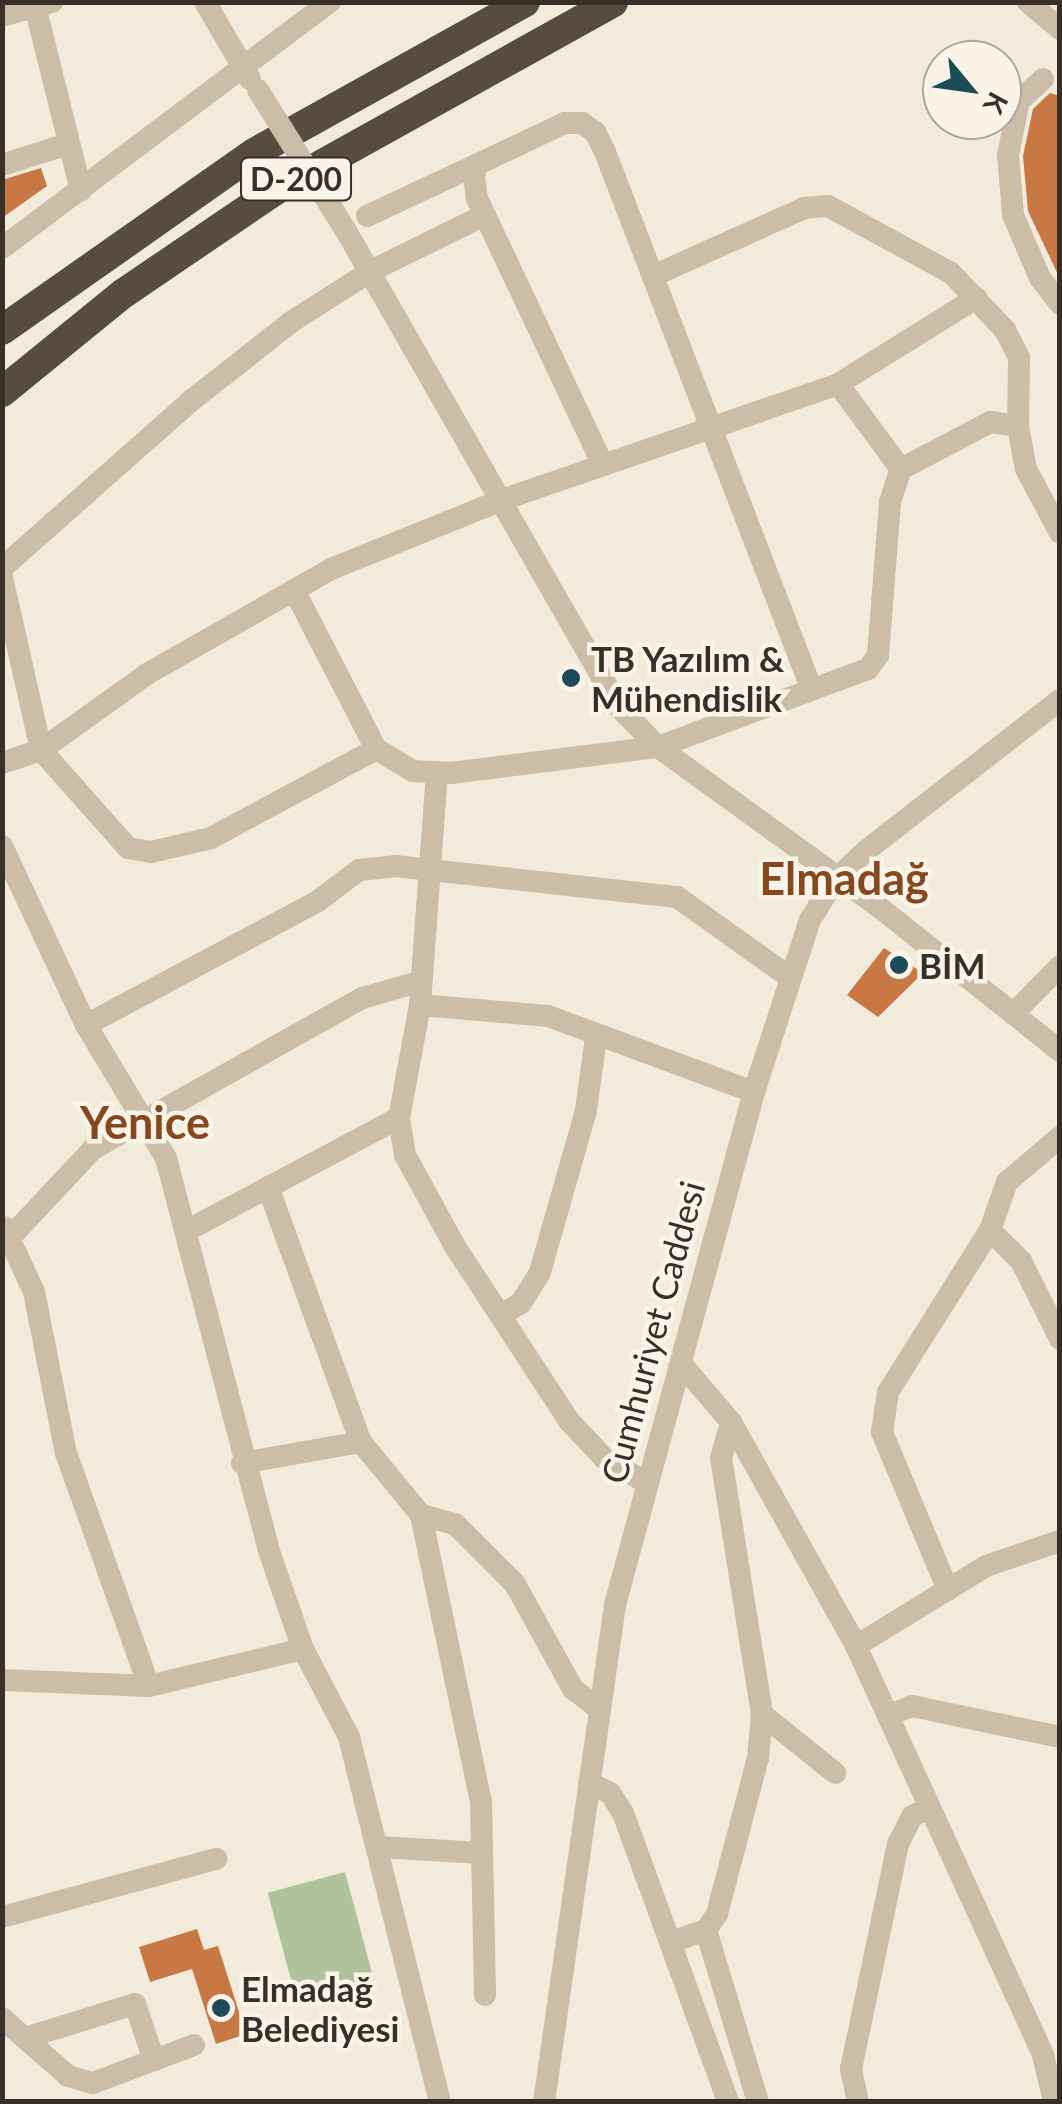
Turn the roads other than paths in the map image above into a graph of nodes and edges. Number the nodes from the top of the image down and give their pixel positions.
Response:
1 (205, 2) edge
2 (330, 2) edge
3 (525, 2) edge
4 (613, 2) edge
5 (1028, 2) edge
6 (40, 4) edge
7 (2, 16) edge
8 (1060, 29) edge
9 (244, 70) junction
10 (1043, 79) dead end
11 (68, 144) junction
12 (2, 164) edge
13 (476, 165) junction
14 (81, 190) junction
15 (485, 215) junction
16 (367, 216) dead end
17 (2, 248) edge
18 (371, 271) junction
19 (653, 276) junction
20 (976, 298) junction
21 (1060, 304) edge
22 (2, 330) edge
23 (838, 384) junction
24 (2, 392) edge
25 (712, 426) junction
26 (1018, 426) junction
27 (602, 466) junction
28 (901, 469) junction
29 (498, 501) junction
30 (1060, 533) edge
31 (2, 568) edge
32 (2, 577) edge
33 (294, 590) junction
34 (812, 690) junction
35 (1060, 700) edge
36 (658, 748) junction
37 (376, 749) junction
38 (41, 750) junction
39 (2, 764) edge
40 (437, 772) junction
41 (2, 846) edge
42 (428, 871) junction
43 (836, 880) junction
44 (1060, 966) edge
45 (789, 977) junction
46 (419, 994) junction
47 (1013, 1014) junction
48 (86, 1025) junction
49 (596, 1037) junction
50 (1060, 1051) edge
51 (754, 1092) junction
52 (399, 1118) junction
53 (142, 1119) junction
54 (1060, 1137) edge
55 (268, 1187) junction
56 (188, 1230) junction
57 (990, 1230) junction
58 (5, 1236) edge
59 (502, 1314) junction
60 (1060, 1339) edge
61 (678, 1360) junction
62 (731, 1422) junction
63 (361, 1442) junction
64 (242, 1464) junction
65 (647, 1483) junction
66 (421, 1516) junction
67 (1060, 1541) edge
68 (948, 1590) junction
69 (856, 1646) junction
70 (303, 1649) junction
71 (2, 1680) edge
72 (149, 1686) junction
73 (600, 1709) junction
74 (762, 1714) junction
75 (889, 1715) junction
76 (1060, 1736) edge
77 (835, 1772) dead end
78 (589, 1783) junction
79 (929, 1808) junction
80 (379, 1847) junction
81 (482, 1852) junction
82 (216, 1859) dead end
83 (2, 1917) edge
84 (706, 1930) junction
85 (674, 1941) junction
86 (485, 1995) dead end
87 (2, 2018) edge
88 (24, 2038) junction
89 (194, 2045) dead end
90 (154, 2060) junction
91 (440, 2102) edge
92 (544, 2102) edge
93 (728, 2102) edge
94 (758, 2102) edge
95 (858, 2102) edge
96 (1054, 2102) edge

1 - 9 street
2 - 9 street
3 - 22 highway, D-200
4 - 24 highway, D-200
5 - 8 street
6 - 7 street
6 - 11 street
9 - 14 street
9 - 18 street, bridge
10 - 21 street
11 - 12 street
11 - 14 street
13 - 15 street
13 - 16 street
13 - 19 street
14 - 17 street
15 - 18 street
15 - 27 street
18 - 29 street
18 - 31 street
19 - 20 street
19 - 25 street
20 - 23 street
20 - 26 street
23 - 25 street
23 - 28 street
25 - 27 street
25 - 34 street
26 - 28 street
26 - 30 street
27 - 29 street
28 - 34 street
29 - 33 street
29 - 36 street
32 - 38 street
33 - 37 street
33 - 38 street
34 - 36 street
35 - 43 street, Cumhuriyet Caddesi
36 - 40 street
36 - 43 street
37 - 38 street
37 - 40 street
38 - 39 street
40 - 42 street
41 - 48 street
42 - 45 street
42 - 46 street
42 - 48 street
43 - 45 street, Cumhuriyet Caddesi
43 - 47 street
44 - 47 street
45 - 51 street, Cumhuriyet Caddesi
46 - 49 street
46 - 52 street
46 - 53 street
47 - 50 street
48 - 53 street
49 - 51 street
49 - 59 street
51 - 61 street, Cumhuriyet Caddesi
52 - 55 street
52 - 59 street
53 - 56 street
53 - 58 street
54 - 57 street
55 - 56 street
55 - 63 street
56 - 64 street
57 - 60 street
57 - 68 street
58 - 72 street
59 - 65 street
61 - 62 street
61 - 65 street, Cumhuriyet Caddesi
62 - 69 street
62 - 74 street
63 - 64 street
63 - 66 street
64 - 70 street
65 - 73 street, Cumhuriyet Caddesi
66 - 73 street
66 - 81 street
67 - 68 street
68 - 69 street
69 - 75 street
70 - 72 street
70 - 80 street
71 - 72 street
73 - 78 street, Cumhuriyet Caddesi
74 - 77 street
74 - 84 street
75 - 76 street
75 - 79 street
78 - 85 street
78 - 92 street, Cumhuriyet Caddesi
79 - 95 street
79 - 96 street
80 - 81 street
80 - 91 street
81 - 86 street
82 - 83 street
84 - 85 street
84 - 94 street
85 - 93 street
87 - 88 street
88 - 90 street
88 - 90 street
89 - 90 street

